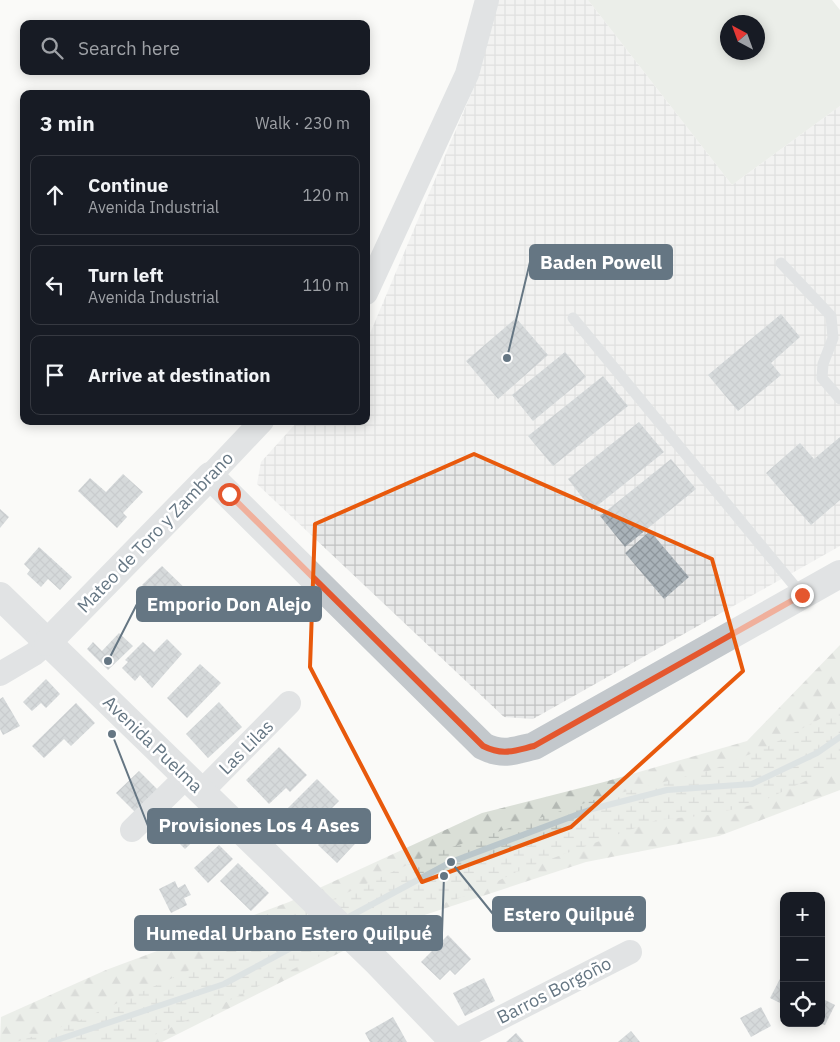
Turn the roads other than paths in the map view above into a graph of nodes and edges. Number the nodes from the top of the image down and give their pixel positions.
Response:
1 (487, 0) edge
2 (781, 263) dead end
3 (370, 284) edge
4 (836, 312) edge
5 (573, 318) dead end
6 (840, 399) edge
7 (258, 425) edge
8 (210, 476) junction
9 (840, 574) edge
10 (802, 595) junction
11 (0, 596) edge
12 (48, 642) junction
13 (0, 674) edge
14 (290, 703) dead end
15 (194, 784) junction
16 (132, 830) dead end
17 (630, 952) dead end
18 (453, 1042) edge

1 - 3 street
2 - 4 lane
4 - 6 lane
5 - 10 lane
7 - 8 street, Mateo de Toro y Zambrano
8 - 10 street
8 - 12 street, Mateo de Toro y Zambrano
9 - 10 street
11 - 12 street, Avenida Puelma
12 - 13 street
12 - 15 street, Avenida Puelma
14 - 15 street, Las Lilas
15 - 16 street, Las Lilas
15 - 18 street, Avenida Puelma
17 - 18 street, Barros Borgoño

